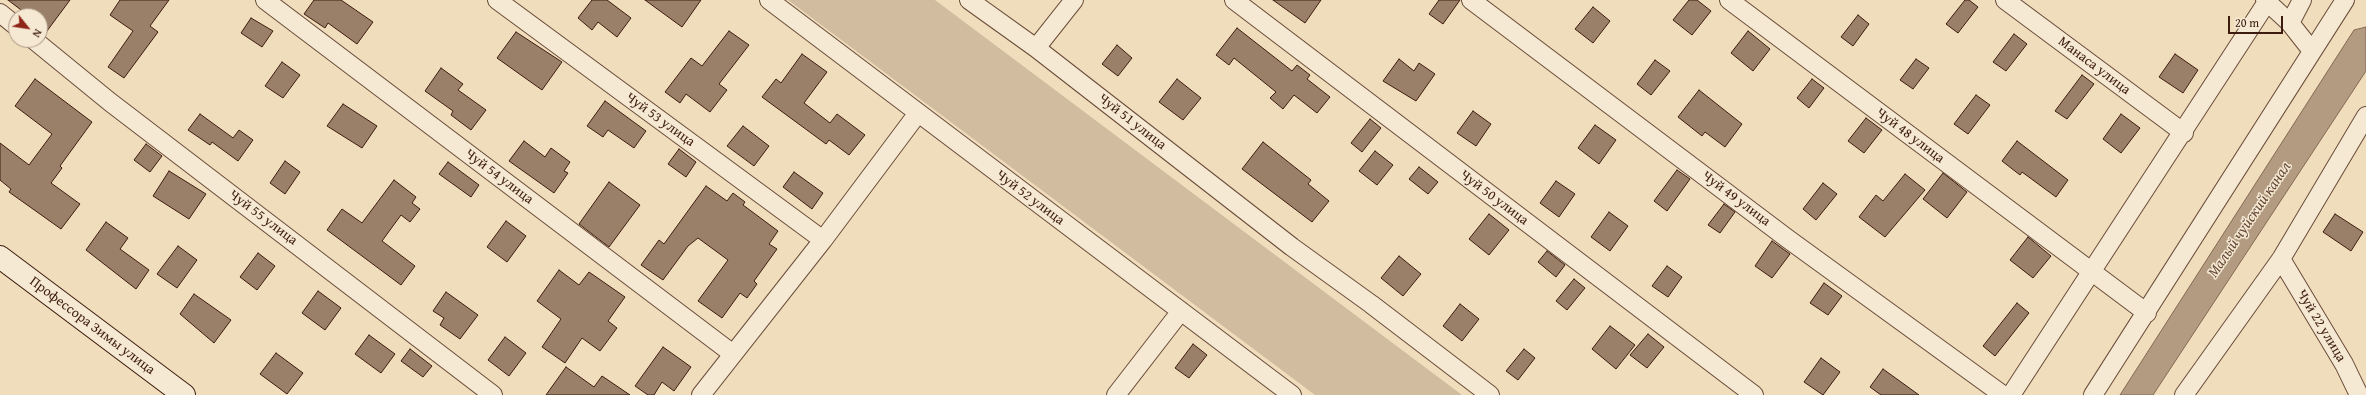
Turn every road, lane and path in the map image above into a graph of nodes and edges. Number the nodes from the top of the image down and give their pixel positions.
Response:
1 (265, 0) edge
2 (497, 0) edge
3 (769, 0) edge
4 (969, 0) edge
5 (1074, 0) edge
6 (1234, 0) edge
7 (1471, 0) edge
8 (1729, 0) edge
9 (2005, 0) edge
10 (2302, 0) edge
11 (2345, 0) edge
12 (2266, 1) edge
13 (0, 13) edge
14 (8, 20) edge
15 (2290, 24) junction
16 (44, 48) edge
17 (1036, 48) junction
18 (2312, 51) junction
19 (918, 113) junction
20 (2365, 120) edge
21 (2184, 133) junction
22 (823, 240) junction
23 (0, 257) edge
24 (2281, 259) junction
25 (2091, 272) junction
26 (1182, 311) junction
27 (2147, 313) junction
28 (732, 354) junction
29 (184, 395) edge
30 (493, 395) edge
31 (701, 395) edge
32 (1116, 395) edge
33 (1292, 395) edge
34 (1490, 395) edge
35 (1754, 395) edge
36 (2003, 395) edge
37 (2011, 395) edge
38 (2093, 395) edge
39 (2184, 395) edge
40 (2359, 395) edge

1 - 28 street, Чуй 54 улица
2 - 22 street, Чуй 53 улица
3 - 19 street, Чуй 52 улица
4 - 17 street, Чуй 51 улица
5 - 17 street
6 - 35 street, Чуй 50 улица
7 - 36 street, Чуй 49 улица
8 - 25 street, Чуй 48 улица
9 - 21 street, Манаса улица
10 - 15 street
11 - 18 street
12 - 15 street
12 - 21 street
13 - 14 street
15 - 18 street
16 - 30 street, Чуй 55 улица
17 - 34 street, Чуй 51 улица
18 - 27 street
19 - 22 street
19 - 26 street, Чуй 52 улица
20 - 24 street
21 - 25 street
22 - 28 street
23 - 29 street, Профессора Зимы улица
24 - 39 street
24 - 40 street, Чуй 22 улица
25 - 27 street, Чуй 48 улица
25 - 37 street
26 - 32 street
26 - 33 street, Чуй 52 улица
27 - 38 street
28 - 31 street

